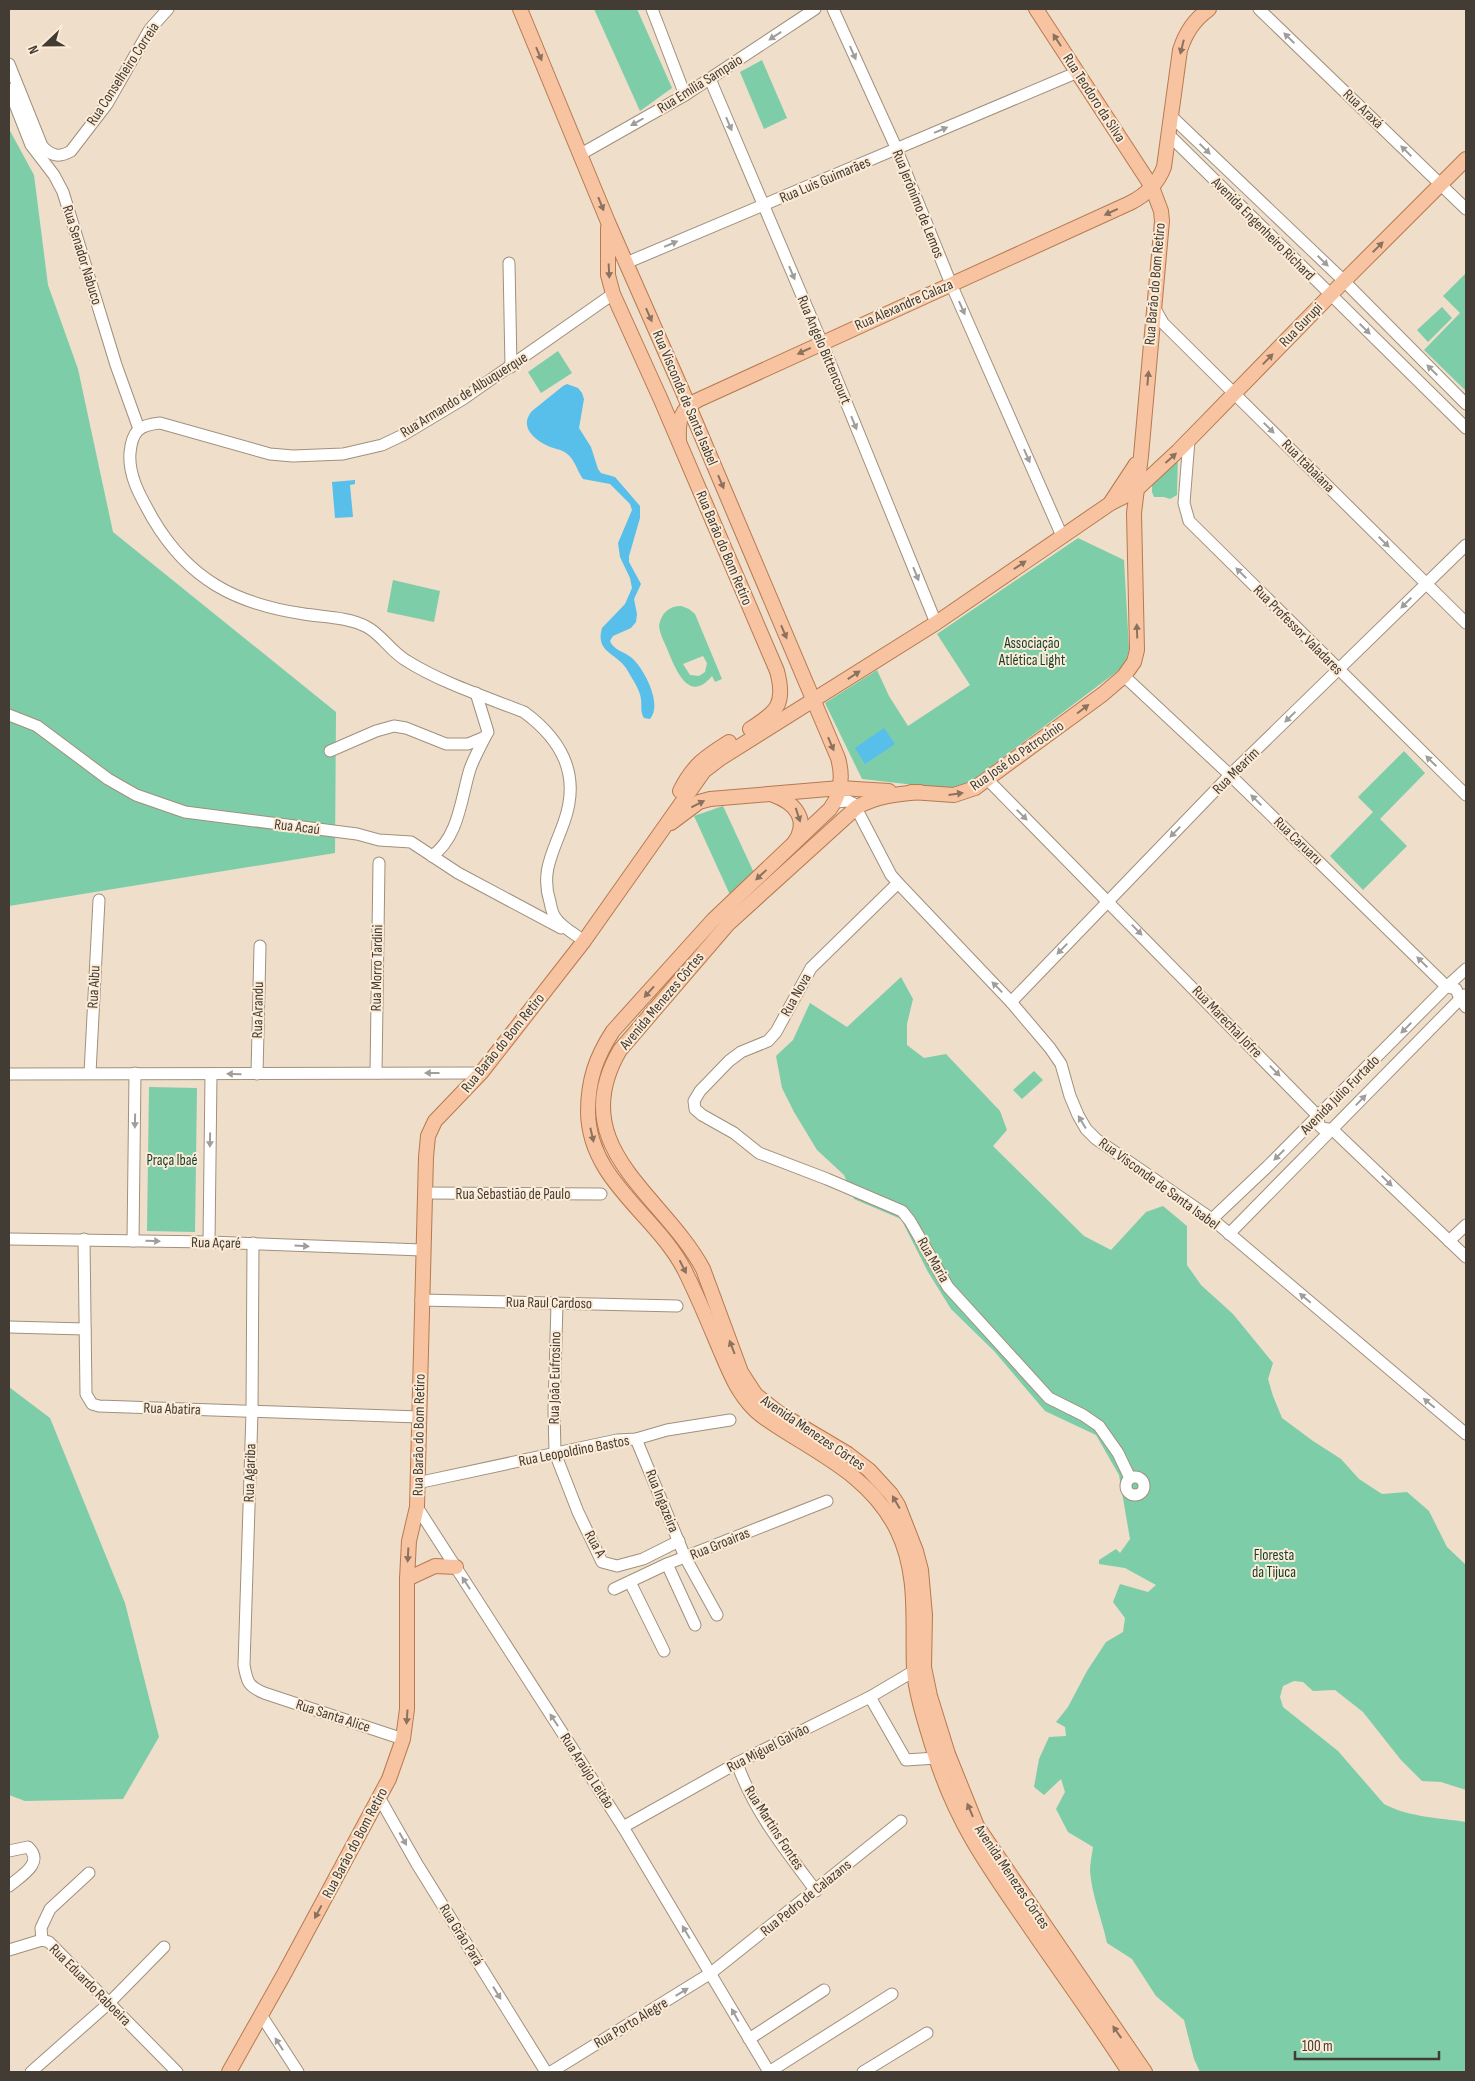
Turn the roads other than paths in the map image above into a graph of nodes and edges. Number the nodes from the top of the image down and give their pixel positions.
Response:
1 (168, 9) edge
2 (520, 9) edge
3 (652, 9) edge
4 (816, 9) edge
5 (833, 9) edge
6 (1036, 9) edge
7 (1209, 9) edge
8 (1259, 9) edge
9 (9, 64) edge
10 (1078, 72) junction
11 (710, 78) junction
12 (9, 90) edge
13 (686, 95) junction
14 (1170, 115) junction
15 (1168, 134) junction
16 (896, 150) junction
17 (582, 154) junction
18 (1466, 159) edge
19 (1442, 184) junction
20 (1152, 187) junction
21 (763, 206) junction
22 (1466, 209) edge
23 (608, 222) junction
24 (626, 263) junction
25 (509, 264) dead end
26 (1344, 281) junction
27 (951, 284) junction
28 (613, 294) junction
29 (1330, 295) junction
30 (1154, 307) junction
31 (822, 343) junction
32 (511, 367) junction
33 (1234, 394) junction
34 (1466, 404) edge
35 (688, 405) junction
36 (1466, 428) edge
37 (139, 429) junction
38 (678, 440) junction
39 (1190, 440) junction
40 (1141, 456) junction
41 (1135, 491) junction
42 (1111, 503) junction
43 (1062, 536) junction
44 (1466, 545) edge
45 (1426, 584) junction
46 (1466, 622) edge
47 (936, 623) junction
48 (1339, 671) junction
49 (1124, 676) junction
50 (476, 693) junction
51 (813, 701) junction
52 (9, 715) edge
53 (485, 737) junction
54 (330, 751) dead end
55 (1230, 775) junction
56 (988, 780) junction
57 (920, 792) junction
58 (768, 794) junction
59 (838, 795) junction
60 (1466, 795) edge
61 (857, 807) junction
62 (659, 834) junction
63 (787, 850) junction
64 (432, 856) junction
65 (379, 863) dead end
66 (898, 883) junction
67 (99, 900) dead end
68 (1108, 901) junction
69 (584, 941) junction
70 (260, 946) dead end
71 (1466, 969) edge
72 (1444, 990) junction
73 (1461, 1001) edge
74 (1011, 1002) junction
75 (135, 1072) junction
76 (90, 1073) junction
77 (376, 1073) junction
78 (481, 1073) junction
79 (9, 1074) edge
80 (211, 1074) junction
81 (257, 1074) junction
82 (694, 1101) joint
83 (1320, 1114) junction
84 (1335, 1127) junction
85 (425, 1193) junction
86 (601, 1194) dead end
87 (1212, 1219) junction
88 (1466, 1224) edge
89 (1229, 1234) junction
90 (9, 1239) edge
91 (84, 1240) junction
92 (133, 1241) junction
93 (1449, 1241) junction
94 (209, 1242) junction
95 (253, 1243) junction
96 (422, 1250) junction
97 (1466, 1257) edge
98 (421, 1300) junction
99 (557, 1304) junction
100 (677, 1306) dead end
101 (9, 1327) edge
102 (85, 1329) junction
103 (252, 1412) junction
104 (419, 1417) junction
105 (730, 1420) dead end
106 (1466, 1434) edge
107 (636, 1439) junction
108 (555, 1453) junction
109 (1130, 1478) dead end
110 (417, 1482) junction
111 (827, 1501) dead end
112 (417, 1507) junction
113 (679, 1541) junction
114 (685, 1557) junction
115 (667, 1564) junction
116 (456, 1567) junction
117 (407, 1578) junction
118 (630, 1582) junction
119 (614, 1589) dead end
120 (717, 1615) dead end
121 (695, 1625) dead end
122 (664, 1651) dead end
123 (914, 1671) junction
124 (264, 1693) joint
125 (870, 1697) junction
126 (403, 1739) junction
127 (936, 1758) junction
128 (737, 1763) junction
129 (379, 1797) junction
130 (901, 1821) dead end
131 (623, 1827) junction
132 (9, 1851) edge
133 (89, 1873) dead end
134 (9, 1886) edge
135 (816, 1890) junction
136 (42, 1940) junction
137 (164, 1948) dead end
138 (9, 1950) edge
139 (711, 1973) junction
140 (824, 1990) dead end
141 (892, 1994) dead end
142 (108, 2004) junction
143 (260, 2015) junction
144 (927, 2033) dead end
145 (749, 2040) junction
146 (31, 2072) edge
147 (177, 2072) edge
148 (229, 2072) edge
149 (298, 2072) edge
150 (546, 2072) edge
151 (550, 2072) edge
152 (769, 2072) edge
153 (863, 2072) edge
154 (1129, 2072) edge
155 (1145, 2072) edge

1 - 9 street, Rua Conselheiro Correia
2 -> 17 main road, Rua Visconde de Santa Isabel
3 - 13 street
4 -> 11 street, Rua Emília Sampaio
5 -> 16 street, Rua Jerônimo de Lemos
10 -> 6 main road, Rua Teodoro da Silva
7 -> 14 main road
19 -> 8 street, Rua Araxá
16 -> 10 street, Rua Luis Guimarães
10 - 20 main road, Rua Teodoro da Silva
11 - 13 street, Rua Emília Sampaio
11 -> 21 street, Rua Angelo Bittencourt
12 - 37 street, Rua Senador Nabuco
13 -> 17 street, Rua Emília Sampaio
14 - 15 main road
14 -> 26 street, Avenida Engenheiro Richard
15 - 20 main road
15 - 29 street, Avenida Engenheiro Richard
16 - 21 street, Rua Luis Guimarães
16 - 27 street, Rua Jerônimo de Lemos
17 -> 23 main road, Rua Visconde de Santa Isabel
18 - 19 main road, Rua Gurupi
19 - 22 street, Rua Araxá
26 -> 19 main road, Rua Gurupi
20 -> 27 main road, Rua Alexandre Calaza
20 - 30 main road, Rua Barão do Bom Retiro
24 -> 21 street, Rua Luis Guimarães
21 -> 31 street, Rua Angelo Bittencourt
23 - 24 main road, Rua Visconde de Santa Isabel
23 -> 28 main road, Rua Barão do Bom Retiro
24 -> 35 main road, Rua Visconde de Santa Isabel
25 - 32 street
26 - 29 main road, Rua Gurupi
34 -> 26 street, Avenida Engenheiro Richard
27 - 31 main road, Rua Alexandre Calaza
27 -> 43 street, Rua Jerônimo de Lemos
28 - 32 street, Rua Armando de Albuquerque
28 - 38 main road, Rua Barão do Bom Retiro
33 -> 29 main road, Rua Gurupi
29 -> 36 street, Avenida Engenheiro Richard
30 - 33 street, Rua Itabaiana
40 -> 30 main road, Rua Barão do Bom Retiro
31 -> 35 main road, Rua Alexandre Calaza
31 -> 47 street, Rua Angelo Bittencourt
32 - 37 street, Rua Armando de Albuquerque
33 - 39 main road, Rua Gurupi
33 -> 45 street, Rua Itabaiana
35 - 38 main road
35 -> 51 main road, Rua Visconde de Santa Isabel
37 - 50 street
38 - 62 main road, Rua Barão do Bom Retiro
41 -> 39 main road, Rua Gurupi
48 -> 39 street, Rua Professor Valadares
40 - 41 main road, Rua Barão do Bom Retiro
40 - 42 main road, Rua Barão do Bom Retiro
41 - 42 main road, Rua Barão do Bom Retiro
49 -> 41 main road, Rua José do Patrocínio
42 - 43 main road, Rua Barão do Bom Retiro
47 -> 43 main road, Rua Barão do Bom Retiro
44 - 45 street, Rua Mearim
45 - 46 street, Rua Itabaiana
45 -> 48 street, Rua Mearim
51 -> 47 main road, Rua Barão do Bom Retiro
48 -> 55 street, Rua Mearim
60 -> 48 street, Rua Professor Valadares
49 - 55 street, Rua Caruaru
56 -> 49 main road, Rua José do Patrocínio
50 - 53 street
50 - 69 street
51 -> 59 main road, Rua Visconde de Santa Isabel
51 - 62 main road, Rua Barão do Bom Retiro
52 - 64 street, Rua Acaú
53 - 54 street
53 - 64 street
55 -> 68 street, Rua Mearim
72 -> 55 street, Rua Caruaru
57 -> 56 main road, Rua José do Patrocínio
56 -> 68 street, Rua Marechal Jofre
57 - 59 main road, Rua José do Patrocínio
57 - 61 main road, Avenida Menezes Côrtes
58 - 59 main road, Rua José do Patrocínio
62 -> 58 main road, Rua José do Patrocínio
58 -> 63 main road
59 - 61 street
59 - 63 main road, Avenida Menezes Côrtes
61 - 66 street, Rua Visconde de Santa Isabel
155 -> 61 main road, Avenida Menezes Côrtes
62 - 69 main road, Rua Barão do Bom Retiro
63 -> 123 main road, Avenida Menezes Côrtes
64 - 69 street, Rua Acaú
65 - 77 street, Rua Morro Tardini
74 -> 66 street, Rua Visconde de Santa Isabel
66 - 82 street, Rua Nova
67 - 76 street, Rua Aibu
68 -> 74 street, Rua Mearim
68 -> 83 street, Rua Marechal Jofre
69 - 78 main road, Rua Barão do Bom Retiro
70 - 81 street, Rua Arandu
71 - 72 street, Avenida Julio Furtado
72 - 73 street, Rua Caruaru
72 -> 83 street, Avenida Julio Furtado
84 -> 73 street, Avenida Julio Furtado
87 -> 74 street, Rua Visconde de Santa Isabel
75 - 76 street
75 - 80 street
75 -> 92 street
76 - 79 street
78 -> 77 street
77 - 81 street
78 - 85 main road, Rua Barão do Bom Retiro
81 -> 80 street
80 -> 94 street
82 - 109 street, Rua Maria
83 - 84 street, Rua Marechal Jofre
83 -> 87 street, Avenida Julio Furtado
84 - 89 street, Avenida Julio Furtado
84 -> 93 street, Rua Marechal Jofre
85 - 86 street, Rua Sebastião de Paulo
85 - 96 main road, Rua Barão do Bom Retiro
87 - 89 street, Rua Visconde de Santa Isabel
88 - 93 street
106 -> 89 street, Rua Visconde de Santa Isabel
90 - 91 street, Rua Açaré
91 - 92 street, Rua Açaré
91 - 102 street, Rua Abatira
92 -> 94 street, Rua Açaré
93 - 97 street, Rua Marechal Jofre
94 - 95 street, Rua Açaré
95 -> 96 street, Rua Açaré
95 - 103 street, Rua Agariba
96 - 98 main road, Rua Barão do Bom Retiro
98 - 99 street, Rua Raul Cardoso
98 - 104 main road, Rua Barão do Bom Retiro
99 - 100 street, Rua Raul Cardoso
99 - 108 street, Rua João Eufrosino
101 - 102 street
102 - 103 street, Rua Abatira
103 - 104 street, Rua Abatira
103 - 124 street, Rua Agariba
104 - 110 main road, Rua Barão do Bom Retiro
105 - 107 street, Rua Leopoldino Bastos
107 - 108 street, Rua Leopoldino Bastos
107 - 113 street, Rua Ingazeira
108 - 110 street, Rua Leopoldino Bastos
108 - 113 street, Rua A
110 - 112 main road, Rua Barão do Bom Retiro
111 - 114 street, Rua Groairas
112 - 116 street, Rua Araújo Leitão
112 -> 117 main road, Rua Barão do Bom Retiro
113 - 114 street, Rua Ingazeira
114 - 115 street, Rua Groairas
114 - 120 street, Rua Ingazeira
115 - 118 street, Rua Groairas
115 - 121 street
116 - 117 main road
131 -> 116 street, Rua Araújo Leitão
117 -> 126 main road, Rua Barão do Bom Retiro
118 - 119 street, Rua Groairas
118 - 122 street
123 - 125 street, Rua Miguel Galvão
123 - 127 main road, Avenida Menezes Côrtes
124 - 126 street, Rua Santa Alice
125 - 127 street
125 - 128 street, Rua Miguel Galvão
126 - 129 main road, Rua Barão do Bom Retiro
127 - 154 main road, Avenida Menezes Côrtes
128 - 131 street, Rua Miguel Galvão
128 - 135 street, Rua Martins Fontes
129 -> 143 main road, Rua Barão do Bom Retiro
129 -> 150 street, Rua Grão Pará
130 - 135 street, Rua Pedro de Calazans
139 -> 131 street, Rua Araújo Leitão
132 - 134 street
133 - 136 street, Rua Eduardo Raboeira
135 - 139 street, Rua Pedro de Calazans
136 - 138 street
136 - 142 street, Rua Eduardo Raboeira
137 - 142 street
145 -> 139 street, Rua Araújo Leitão
151 -> 139 street, Rua Porto Alegre
140 - 145 street
141 - 152 street, Rua Araújo Leitão
142 - 146 street
142 - 147 street, Rua Eduardo Raboeira
143 - 148 main road, Rua Barão do Bom Retiro
149 -> 143 street
144 - 153 street
145 - 152 street, Rua Araújo Leitão

